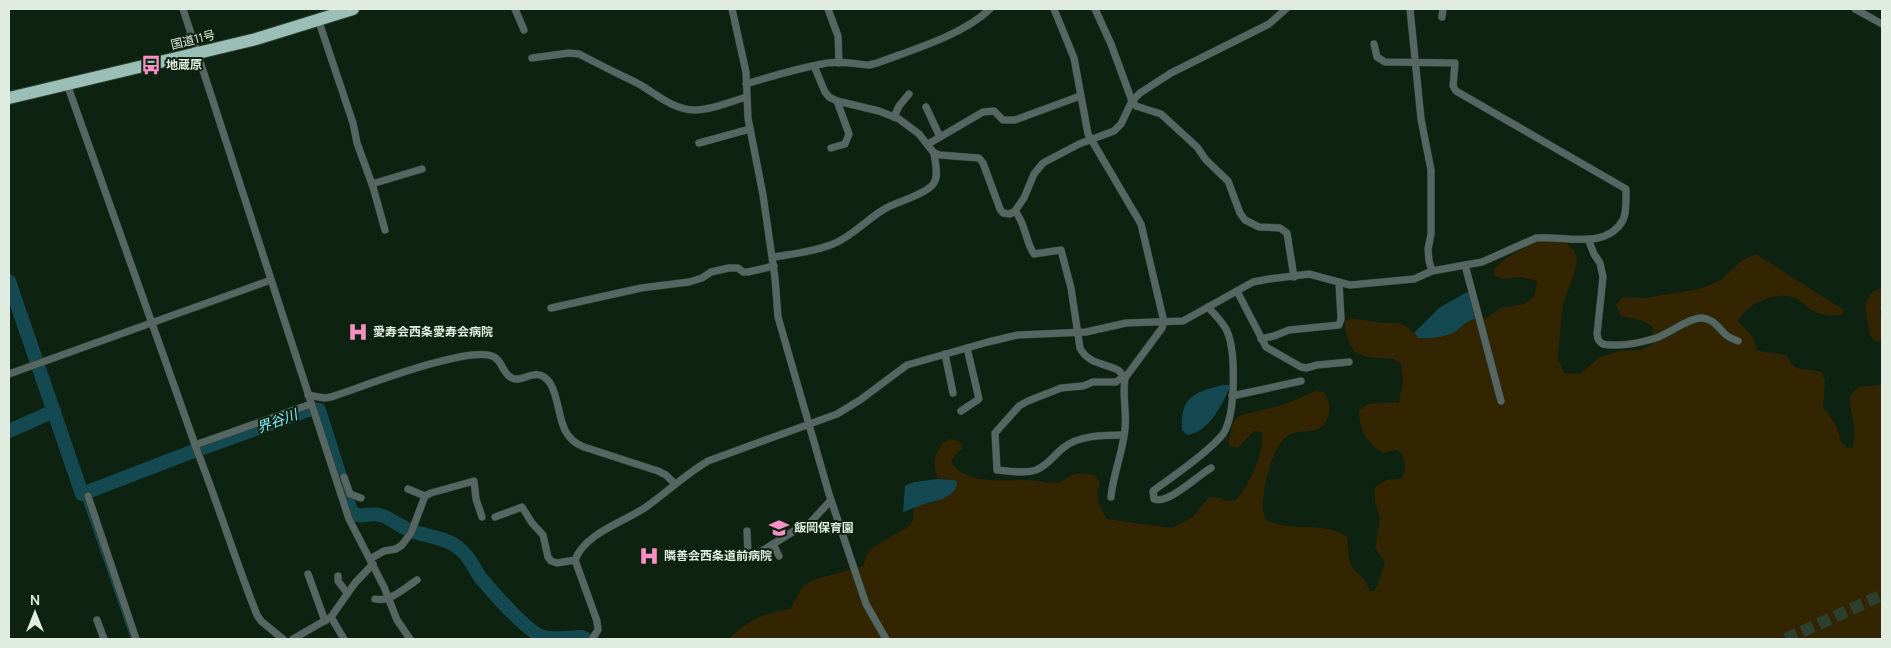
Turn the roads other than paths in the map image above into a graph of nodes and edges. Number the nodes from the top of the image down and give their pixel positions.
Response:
1 (183, 9) edge
2 (353, 9) edge
3 (515, 9) edge
4 (732, 9) edge
5 (828, 9) edge
6 (990, 9) edge
7 (1054, 9) edge
8 (1095, 9) edge
9 (1286, 9) edge
10 (1410, 9) edge
11 (1855, 9) edge
12 (318, 20) junction
13 (1882, 24) edge
14 (524, 30) dead end
15 (1374, 44) dead end
16 (196, 53) junction
17 (532, 58) dead end
18 (839, 63) junction
19 (1415, 63) junction
20 (814, 66) junction
21 (68, 84) junction
22 (746, 84) junction
23 (909, 94) dead end
24 (1080, 96) junction
25 (746, 97) junction
26 (9, 98) edge
27 (837, 101) junction
28 (1132, 101) junction
29 (926, 107) dead end
30 (894, 117) junction
31 (750, 129) junction
32 (940, 137) junction
33 (1092, 140) junction
34 (699, 143) dead end
35 (928, 144) junction
36 (832, 148) dead end
37 (934, 153) junction
38 (422, 169) dead end
39 (372, 184) junction
40 (1015, 211) junction
41 (385, 230) dead end
42 (1588, 239) junction
43 (773, 257) junction
44 (1465, 265) junction
45 (774, 266) junction
46 (1432, 271) junction
47 (1294, 276) junction
48 (271, 280) junction
49 (1339, 282) junction
50 (1237, 291) junction
51 (1208, 307) junction
52 (550, 308) dead end
53 (1164, 322) junction
54 (152, 323) junction
55 (1078, 333) junction
56 (1261, 339) junction
57 (1738, 341) dead end
58 (967, 348) junction
59 (944, 354) junction
60 (1349, 362) dead end
61 (9, 374) edge
62 (1124, 378) junction
63 (1301, 381) dead end
64 (953, 393) dead end
65 (308, 395) junction
66 (1232, 396) junction
67 (1501, 401) dead end
68 (312, 408) junction
69 (961, 411) dead end
70 (810, 424) junction
71 (1124, 435) junction
72 (197, 448) junction
73 (1212, 468) dead end
74 (344, 477) dead end
75 (675, 484) junction
76 (408, 489) dead end
77 (346, 495) junction
78 (88, 496) dead end
79 (425, 496) junction
80 (1111, 497) dead end
81 (361, 498) dead end
82 (831, 500) junction
83 (482, 517) dead end
84 (495, 518) dead end
85 (747, 530) dead end
86 (773, 544) junction
87 (779, 556) dead end
88 (575, 560) junction
89 (372, 562) junction
90 (308, 574) dead end
91 (338, 576) dead end
92 (417, 580) dead end
93 (347, 593) junction
94 (388, 598) junction
95 (375, 599) dead end
96 (328, 619) junction
97 (97, 620) dead end
98 (104, 639) edge
99 (136, 639) edge
100 (283, 639) edge
101 (293, 639) edge
102 (344, 639) edge
103 (410, 639) edge
104 (592, 639) edge
105 (886, 639) edge

1 - 16 street
2 - 12 highway, 国道11号
3 - 14 street
4 - 22 street
5 - 18 street
6 - 18 street
7 - 24 street
8 - 28 street
9 - 28 street
10 - 19 street
11 - 13 street
12 - 16 highway, 国道11号
12 - 39 street
15 - 19 street
16 - 21 highway, 国道11号
16 - 48 street
17 - 25 street
18 - 20 street
19 - 42 street
19 - 46 street
20 - 22 street
20 - 27 street
21 - 26 highway, 国道11号
21 - 54 street
22 - 25 street
23 - 30 street
24 - 32 street
24 - 33 street
25 - 31 street
27 - 30 street
27 - 36 street
28 - 33 street
28 - 47 street
29 - 32 street
30 - 35 street
31 - 34 street
31 - 43 street
32 - 35 street
33 - 40 street
33 - 53 street
35 - 37 street
37 - 40 street
37 - 43 street
38 - 39 street
39 - 41 street
40 - 55 street
42 - 44 street
42 - 57 street
43 - 45 street
44 - 46 street
44 - 67 street
45 - 52 street
45 - 70 street
46 - 49 street
47 - 49 street
47 - 50 street
48 - 54 street
48 - 65 street
49 - 56 street
50 - 51 street
50 - 56 street
51 - 53 street
51 - 66 street
53 - 55 street
53 - 62 street
54 - 61 street
54 - 72 street
55 - 58 street
55 - 62 street
56 - 60 street
58 - 59 street
58 - 69 street
59 - 64 street
59 - 70 street
62 - 71 street
62 - 71 street
63 - 66 street
65 - 68 street
65 - 75 street
66 - 73 street
68 - 72 street
68 - 77 street
70 - 75 street
70 - 82 street
71 - 80 street
72 - 100 street
74 - 77 street
75 - 88 street
76 - 79 street
77 - 81 street
77 - 89 street
78 - 99 street
79 - 83 street
79 - 89 street
82 - 86 street
82 - 105 street
84 - 88 street
85 - 86 street
86 - 87 street
88 - 104 street
89 - 93 street
89 - 94 street
90 - 96 street
91 - 93 street
92 - 94 street
93 - 96 street
94 - 95 street
94 - 103 street
96 - 101 street
96 - 102 street
97 - 98 street

